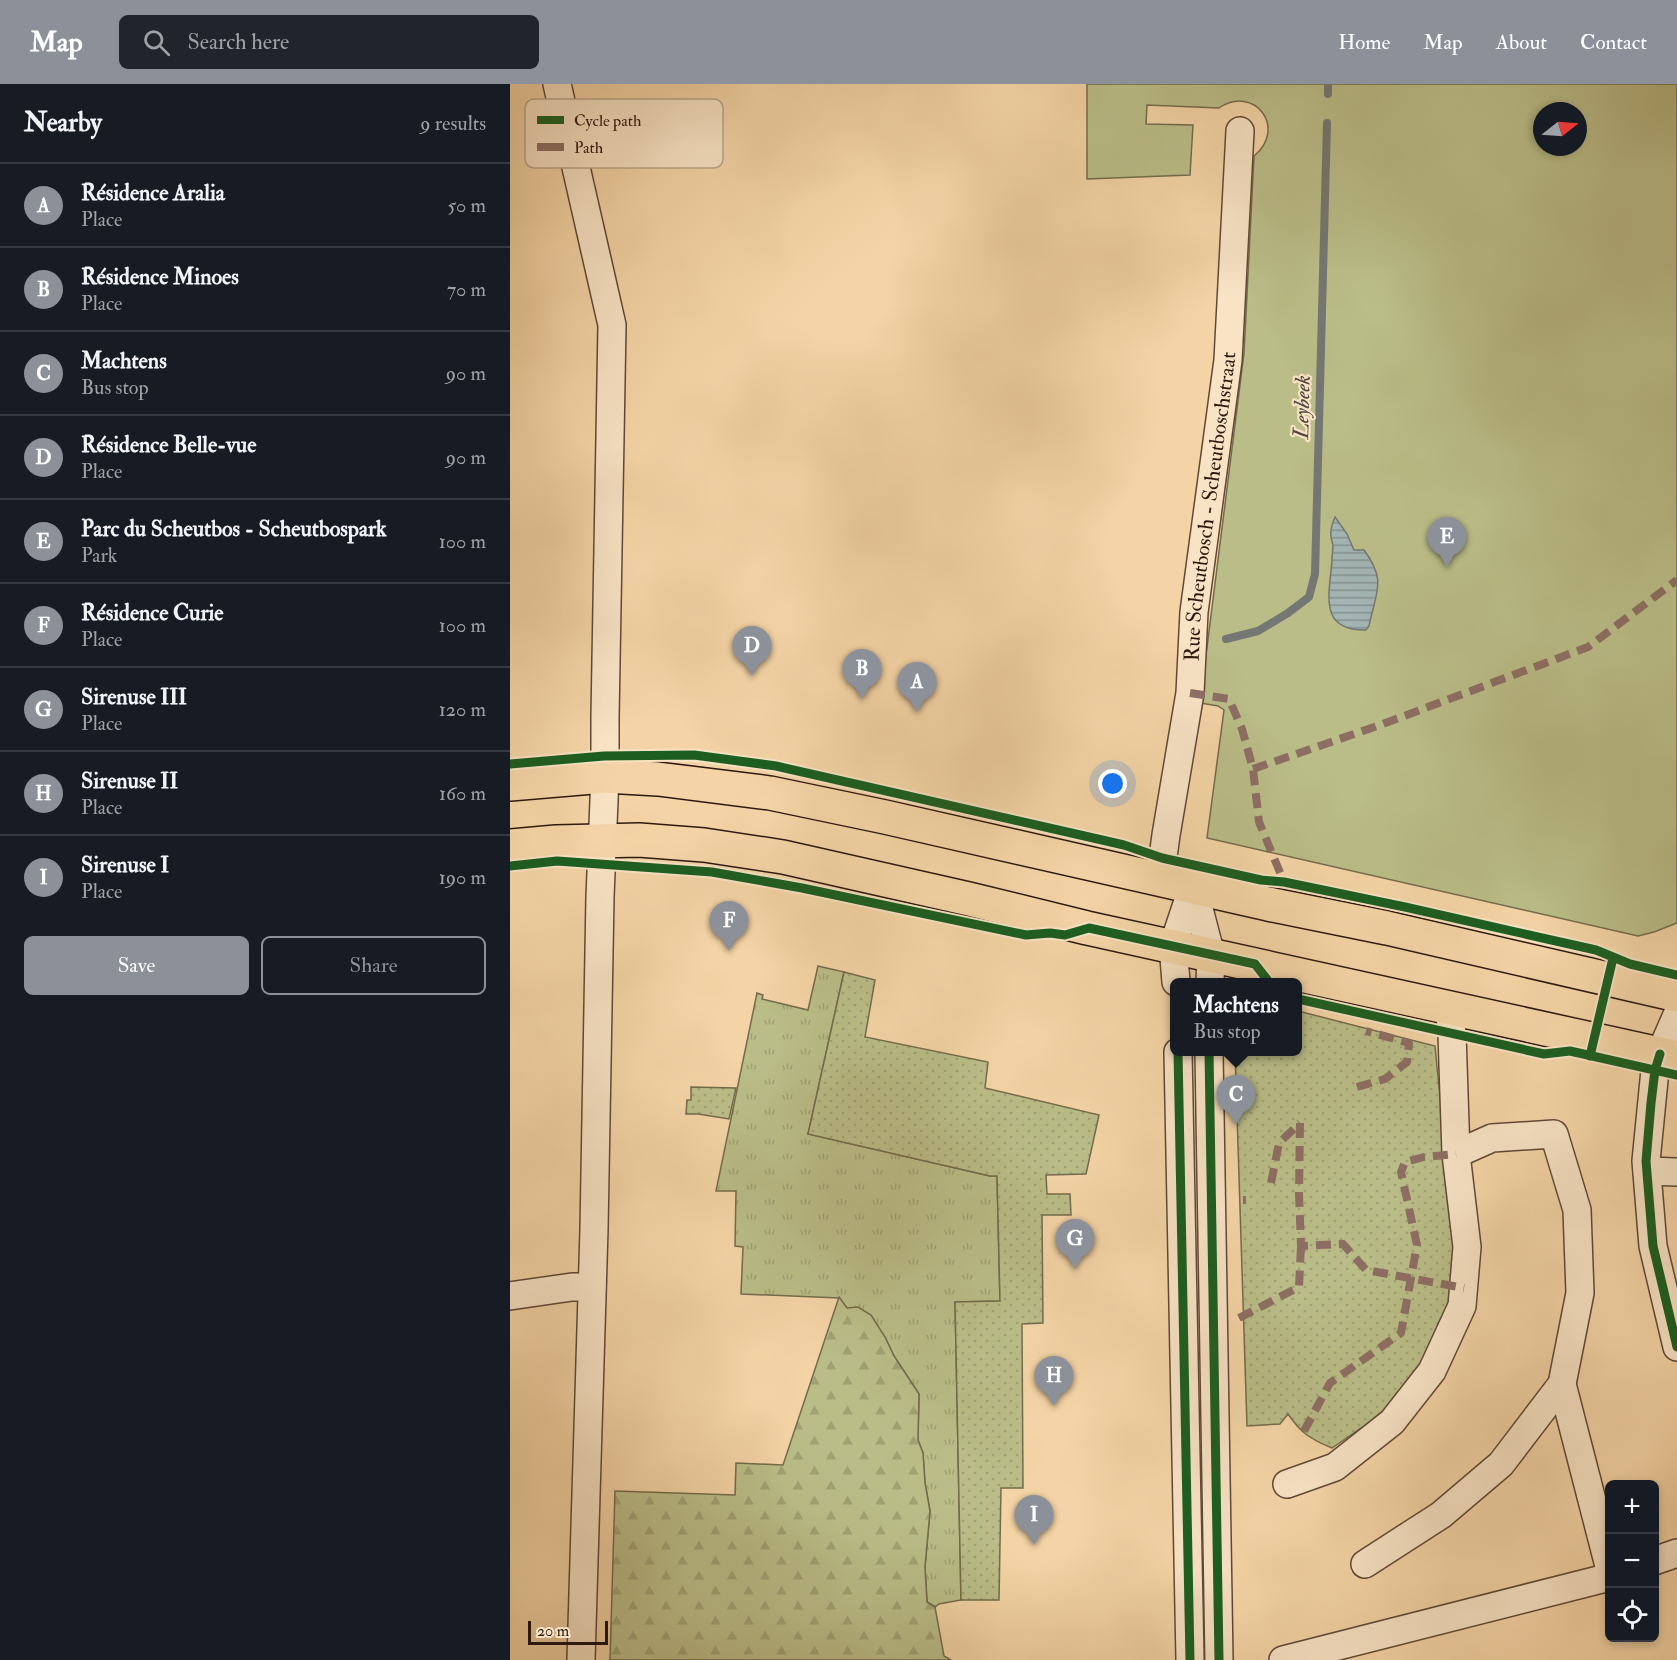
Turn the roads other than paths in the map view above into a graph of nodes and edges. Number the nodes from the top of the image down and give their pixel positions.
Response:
1 (557, 84) edge
2 (560, 99) edge
3 (1240, 131) dead end
4 (576, 168) edge
5 (605, 776) junction
6 (510, 784) edge
7 (603, 840) junction
8 (510, 846) edge
9 (1160, 879) junction
10 (1193, 886) junction
11 (1173, 946) junction
12 (1211, 968) edge
13 (1176, 978) edge
14 (1270, 978) edge
15 (1302, 983) edge
16 (1677, 995) edge
17 (1449, 1008) junction
18 (1677, 1015) edge
19 (1178, 1056) edge
20 (1209, 1056) edge
21 (1668, 1056) edge
22 (1456, 1154) junction
23 (1647, 1171) junction
24 (1677, 1172) edge
25 (592, 1287) junction
26 (510, 1296) edge
27 (1677, 1347) edge
28 (1562, 1384) junction
29 (1215, 1392) junction
30 (1184, 1393) junction
31 (1287, 1484) dead end
32 (1605, 1551) edge
33 (1677, 1553) edge
34 (1659, 1559) edge
35 (1365, 1564) dead end
36 (1605, 1577) edge
37 (581, 1660) edge
38 (1190, 1660) edge
39 (1219, 1660) edge
40 (1283, 1660) edge

1 - 2 street
3 - 9 street, Rue Scheutbosch - Scheutboschstraat
4 - 5 street
5 - 6 main road
5 - 7 street
5 - 9 main road
7 - 8 main road
7 - 11 main road
7 - 25 street
9 - 10 main road
10 - 11 street
10 - 12 street
10 - 16 main road
11 - 12 main road
11 - 13 street
12 - 14 main road
15 - 17 main road
17 - 21 main road
17 - 22 street
18 - 21 street
19 - 30 street
20 - 29 street
21 - 23 street
22 - 28 street
22 - 31 street
23 - 24 street
23 - 27 street
25 - 26 street
25 - 37 street
28 - 32 street
28 - 35 street
29 - 30 street
29 - 39 street
30 - 38 street
33 - 34 street
36 - 40 street

